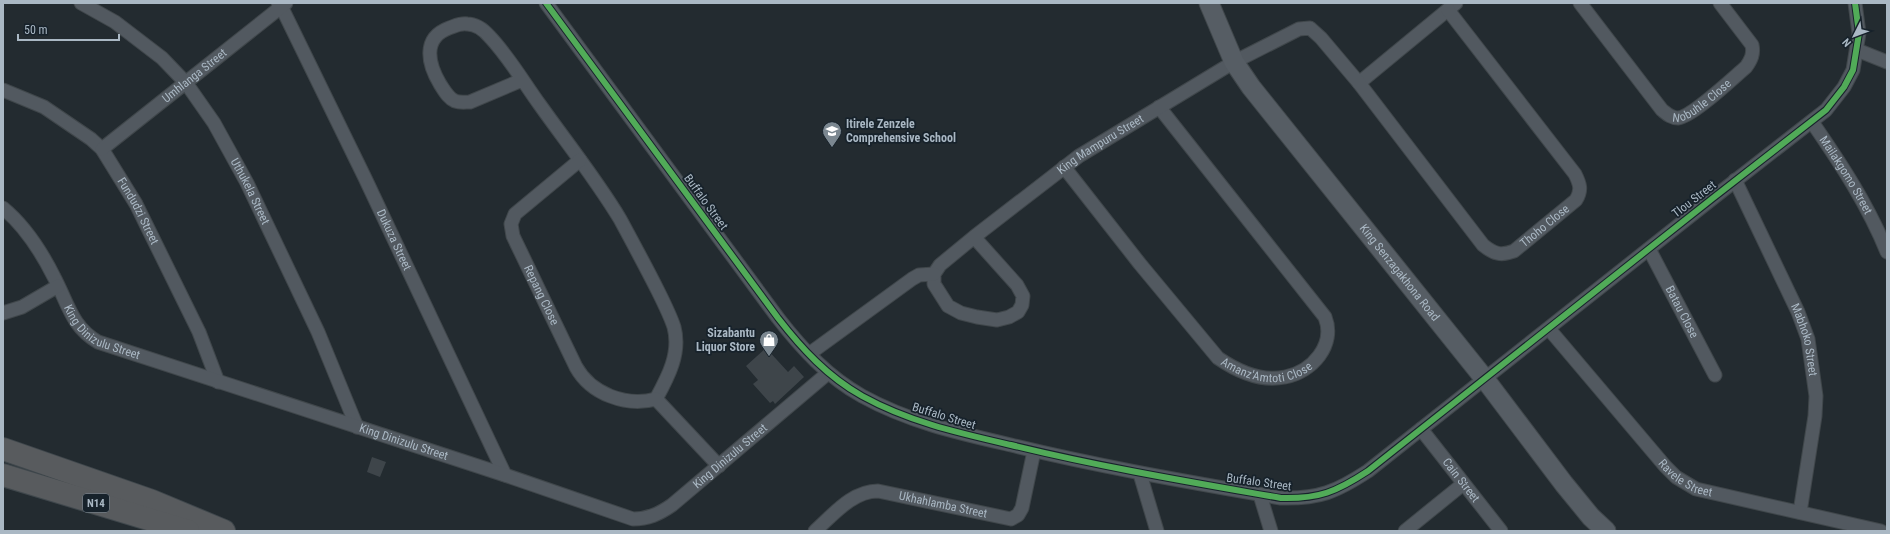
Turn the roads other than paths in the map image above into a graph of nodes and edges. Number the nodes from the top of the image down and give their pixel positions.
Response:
1 (81, 3) edge
2 (1209, 3) edge
3 (1580, 3) edge
4 (1720, 3) edge
5 (1855, 3) edge
6 (282, 4) edge
7 (552, 5) edge
8 (1452, 6) edge
9 (1857, 50) junction
10 (1234, 62) junction
11 (1887, 62) edge
12 (522, 80) junction
13 (186, 83) junction
14 (1359, 83) junction
15 (3, 90) edge
16 (1159, 107) junction
17 (1812, 122) junction
18 (102, 148) junction
19 (580, 160) junction
20 (1064, 167) junction
21 (1735, 180) junction
22 (3, 208) edge
23 (974, 237) junction
24 (1649, 248) junction
25 (1887, 252) edge
26 (934, 274) junction
27 (58, 286) junction
28 (3, 313) edge
29 (1549, 328) junction
30 (809, 354) junction
31 (828, 373) junction
32 (1715, 375) dead end
33 (1484, 378) junction
34 (218, 382) junction
35 (656, 399) junction
36 (357, 428) junction
37 (1421, 429) junction
38 (3, 449) edge
39 (1034, 451) junction
40 (719, 466) junction
41 (3, 474) edge
42 (1140, 474) junction
43 (505, 475) junction
44 (1463, 484) junction
45 (1260, 494) junction
46 (1800, 512) junction
47 (188, 531) edge
48 (224, 531) edge
49 (815, 531) edge
50 (1157, 531) edge
51 (1271, 531) edge
52 (1405, 531) edge
53 (1501, 531) edge
54 (1606, 531) edge
55 (1881, 531) edge

1 - 13 street, Uthukela Street
2 - 10 street, King Senzagakhona Road
3 - 4 street, Nobuhle Close
5 - 9 street, Tlou Street
6 - 13 street, Umhlanga Street
6 - 43 street, Dukuza Street
7 - 30 street, Buffalo Street
8 - 14 street
8 - 14 street, Thoho Close
9 - 11 street
9 - 17 street, Tlou Street
10 - 14 street, King Mampuru Street
10 - 16 street, King Mampuru Street
10 - 33 street, King Senzagakhona Road
12 - 12 street
12 - 19 street
13 - 18 street, Umhlanga Street
13 - 36 street, Uthukela Street
15 - 18 street, Fundudzi Street
16 - 20 street, King Mampuru Street
16 - 20 street, Amanz'Amtoti Close
17 - 21 street, Tlou Street
17 - 25 street, Mailakgomo Street
18 - 34 street, Fundudzi Street
19 - 35 street
19 - 35 street, Repang Close
20 - 23 street, King Mampuru Street
21 - 24 street, Tlou Street
21 - 46 street, Mabhoko Street
22 - 27 street, King Dinizulu Street
23 - 26 street, King Mampuru Street
23 - 26 street
24 - 29 street, Tlou Street
24 - 32 street, Batau Close
26 - 30 street
27 - 28 street
27 - 34 street, King Dinizulu Street
29 - 33 street, Tlou Street
29 - 46 street, Ravele Street
30 - 31 street, Buffalo Street
31 - 39 street, Buffalo Street
31 - 40 street, King Dinizulu Street
33 - 37 street, Buffalo Street
33 - 54 street, King Senzagakhona Road
34 - 36 street, King Dinizulu Street
35 - 40 street
36 - 43 street, King Dinizulu Street
37 - 44 street, Cain Street
37 - 45 street, Buffalo Street
38 - 48 highway
39 - 42 street, Buffalo Street
39 - 49 street, Ukhahlamba Street
40 - 43 street, King Dinizulu Street
41 - 47 highway, N14
42 - 45 street, Buffalo Street
42 - 50 street
44 - 52 street
44 - 53 street, Cain Street
45 - 51 street
46 - 55 street, Ravele Street

